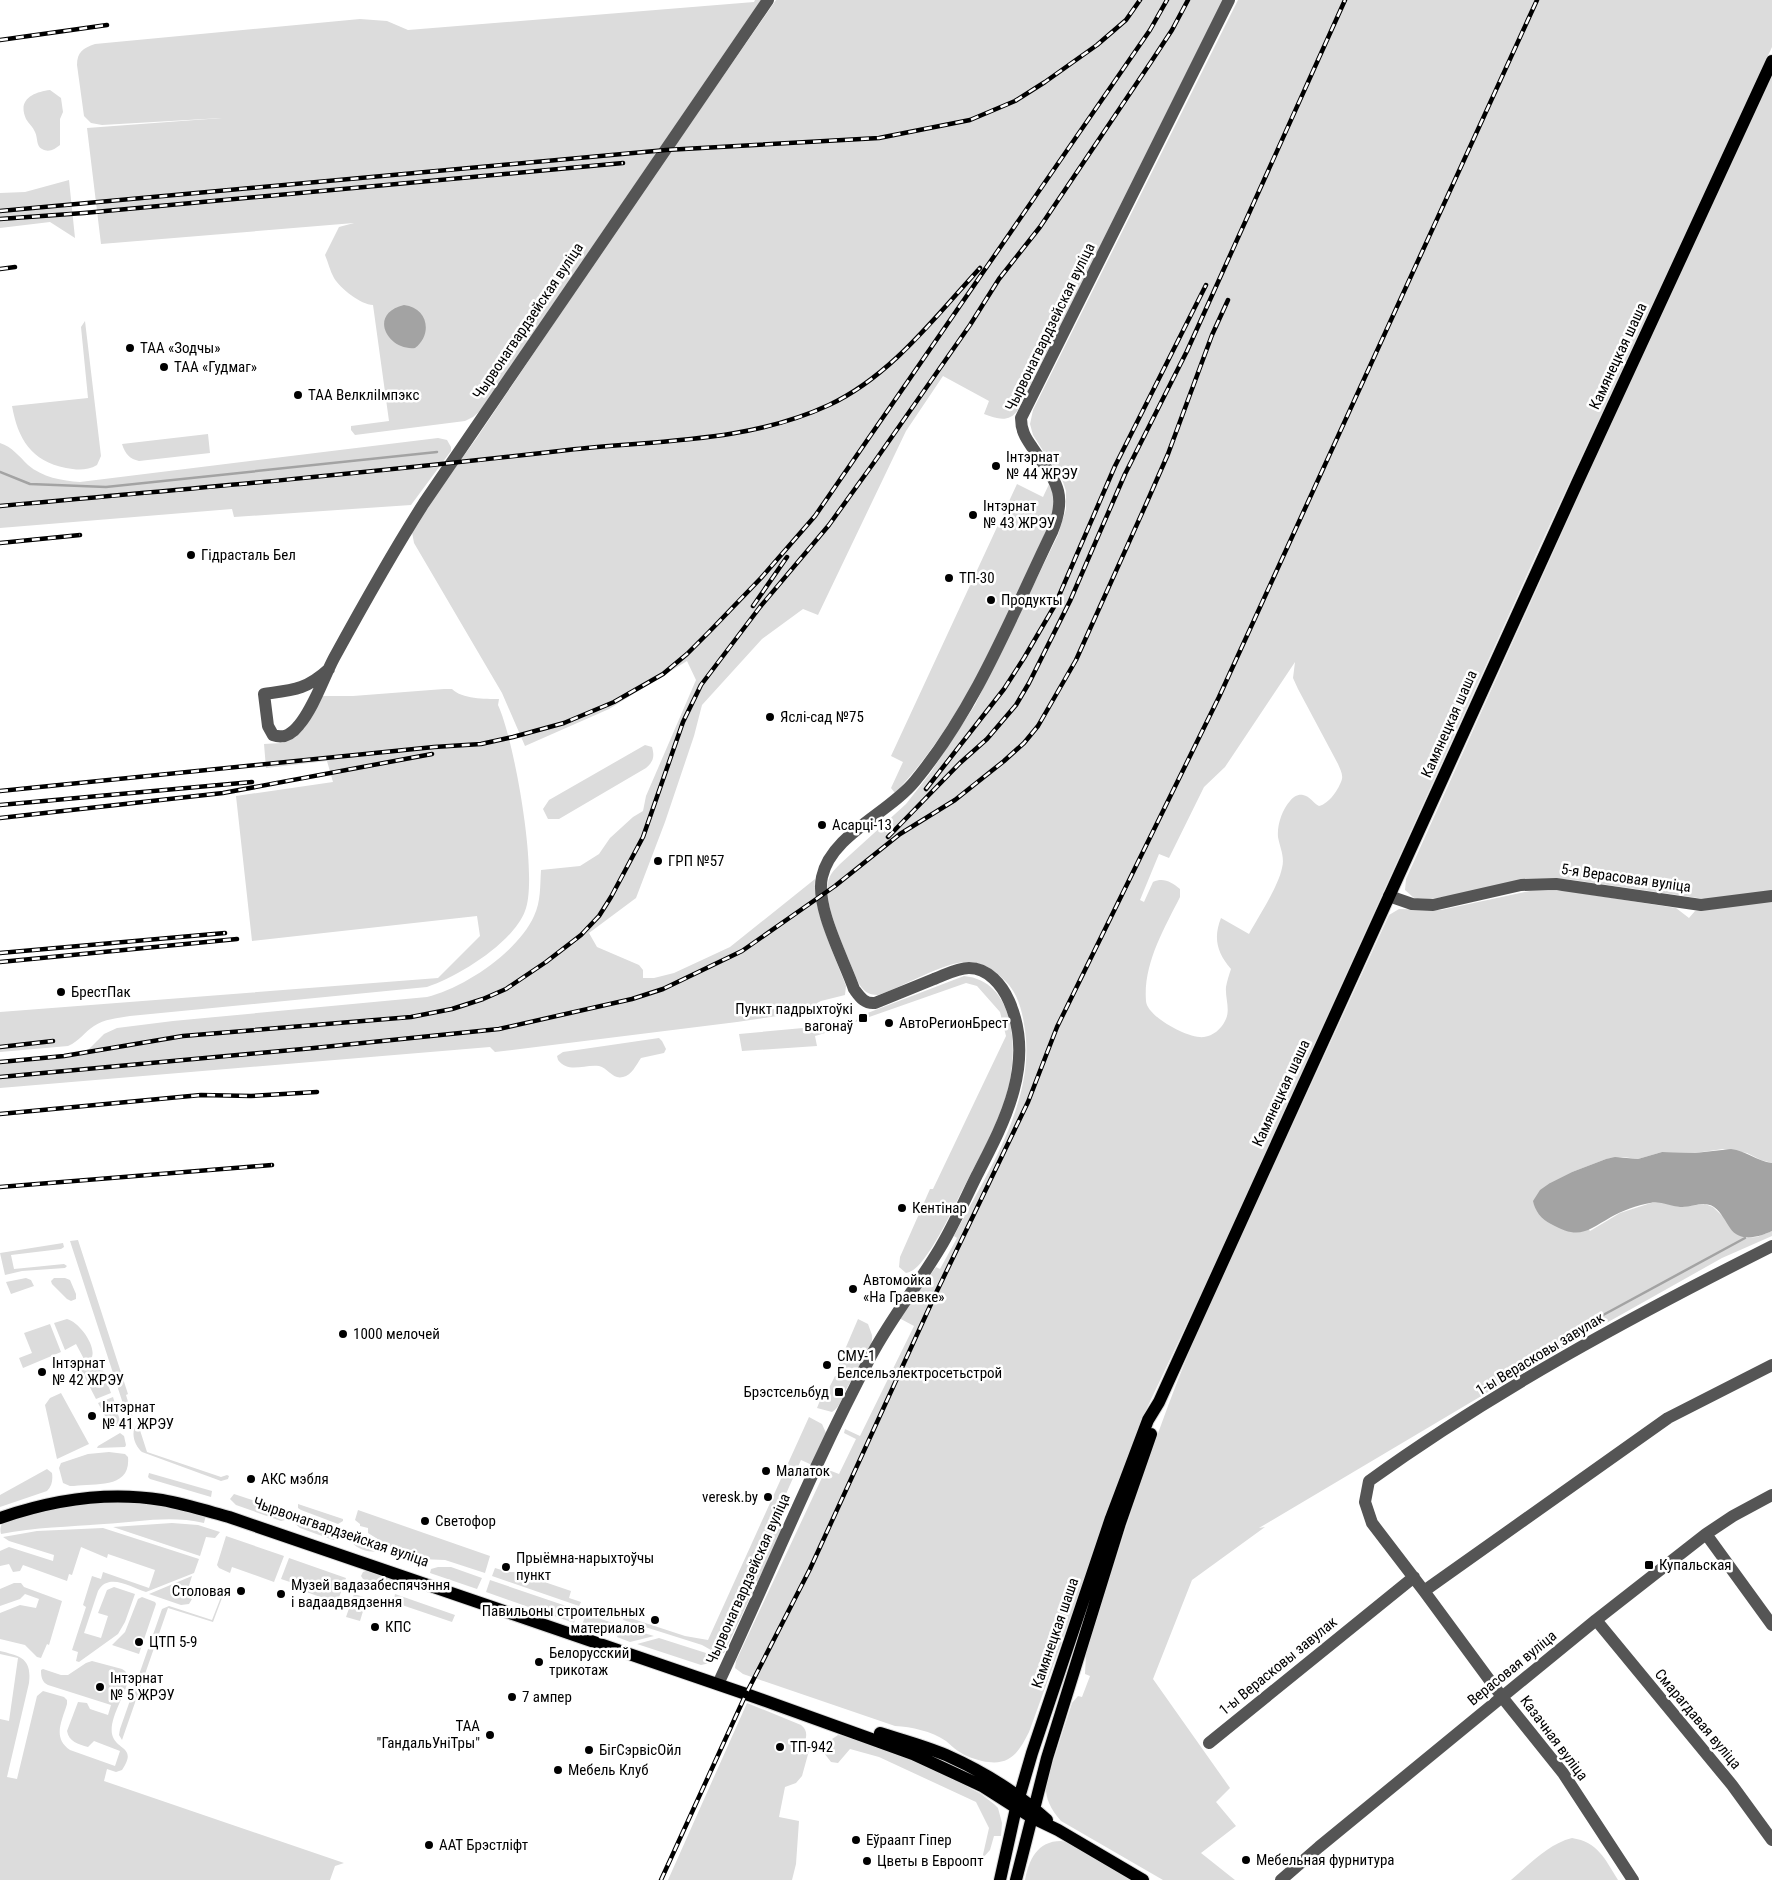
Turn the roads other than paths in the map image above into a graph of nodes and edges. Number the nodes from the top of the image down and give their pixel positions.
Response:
1 (768, 0) edge
2 (1229, 0) edge
3 (1772, 61) edge
4 (329, 668) junction
5 (1389, 896) junction
6 (1772, 896) edge
7 (1772, 1246) edge
8 (1772, 1365) edge
9 (1159, 1402) junction
10 (1772, 1495) edge
11 (0, 1510) edge
12 (0, 1518) edge
13 (1372, 1523) joint
14 (1706, 1534) junction
15 (1414, 1577) junction
16 (1424, 1590) junction
17 (1596, 1620) junction
18 (1772, 1625) edge
19 (719, 1682) junction
20 (1502, 1697) junction
21 (1209, 1743) dead end
22 (1018, 1803) junction
23 (1032, 1812) junction
24 (1772, 1840) edge
25 (1000, 1880) edge
26 (1016, 1880) edge
27 (1143, 1880) edge
28 (1281, 1880) edge
29 (1633, 1880) edge

1 - 4 street, Чырвонагвардзейская вуліца
2 - 19 street, Чырвонагвардзейская вуліца
3 - 5 main road, Камянецкая шаша
4 - 4 street, Чырвонагвардзейская вуліца
5 - 6 street, 5-я Верасовая вуліца
5 - 9 main road, Камянецкая шаша
7 - 13 street, 1-ы Верасковы завулак
8 - 16 street
9 - 22 main road, Камянецкая шаша
9 - 23 main road, Камянецкая шаша
10 - 14 street, Верасовая вуліца
11 - 19 main road, Чырвонагвардзейская вуліца
12 - 19 main road, Чырвонагвардзейская вуліца
13 - 15 street, Казачная вуліца
14 - 17 street, Верасовая вуліца
14 - 18 street
15 - 16 street, Казачная вуліца
15 - 21 street, 1-ы Верасковы завулак
16 - 20 street, Казачная вуліца
17 - 20 street, Верасовая вуліца
17 - 24 street, Смарагдавая вуліца
19 - 22 main road, Чырвонагвардзейская вуліца
20 - 28 street, Верасовая вуліца
20 - 29 street, Казачная вуліца
22 - 23 main road, Чырвонагвардзейская вуліца
22 - 25 main road, Камянецкая шаша
23 - 26 main road, Камянецкая шаша
23 - 27 main road, Чырвонагвардзейская вуліца

